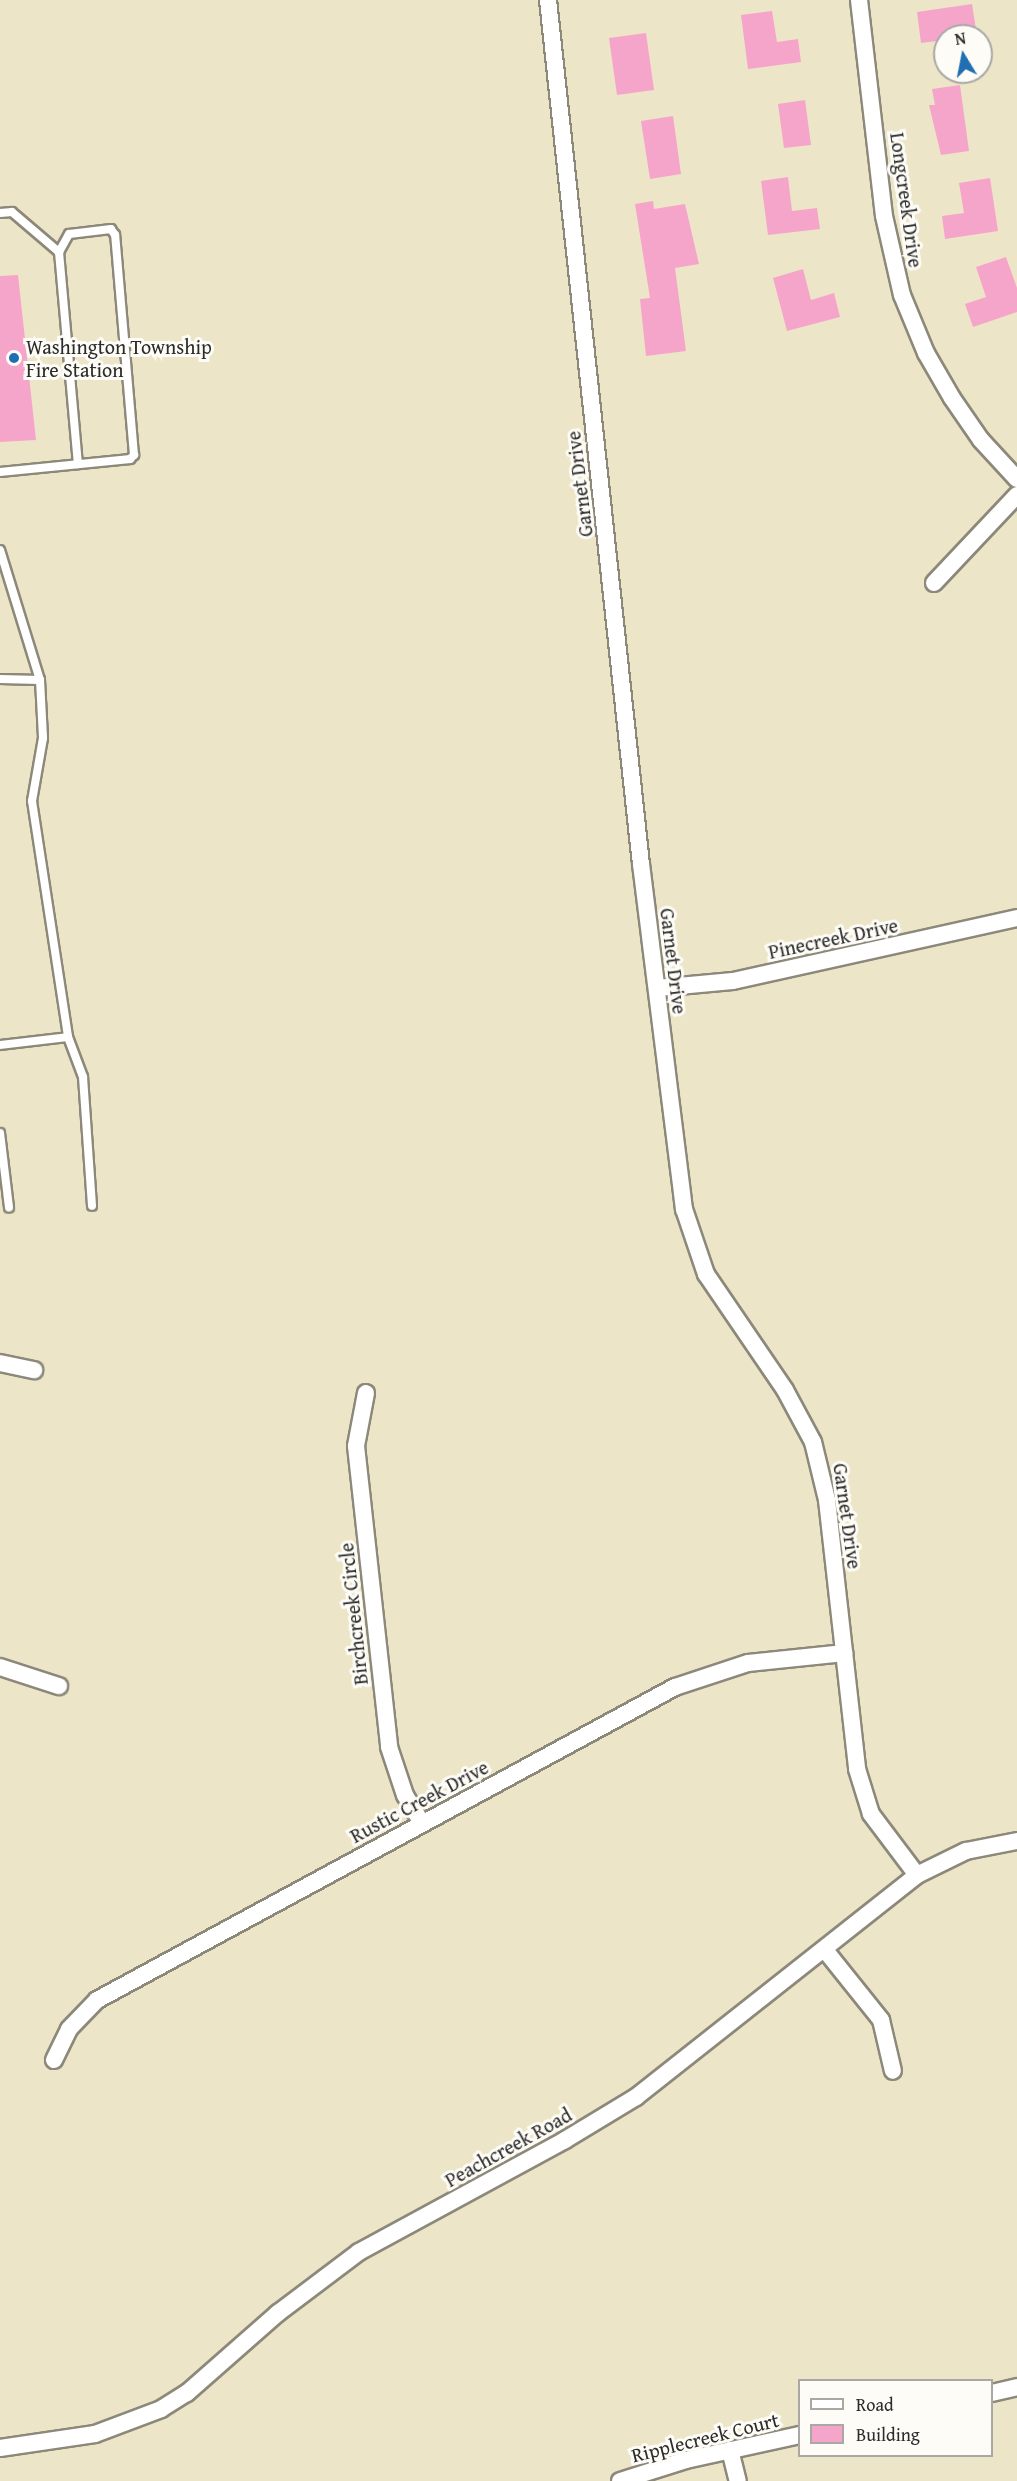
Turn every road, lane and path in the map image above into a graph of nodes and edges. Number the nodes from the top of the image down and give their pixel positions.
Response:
1 (548, 0) edge
2 (860, 0) edge
3 (0, 213) edge
4 (59, 252) junction
5 (78, 464) junction
6 (0, 472) edge
7 (1017, 478) edge
8 (1017, 495) edge
9 (0, 550) edge
10 (934, 583) dead end
11 (0, 679) edge
12 (40, 680) junction
13 (1017, 918) edge
14 (657, 988) junction
15 (68, 1037) junction
16 (0, 1045) edge
17 (0, 1133) edge
18 (92, 1206) dead end
19 (9, 1207) dead end
20 (0, 1363) edge
21 (34, 1370) dead end
22 (366, 1393) dead end
23 (844, 1653) junction
24 (0, 1667) edge
25 (59, 1686) dead end
26 (422, 1823) junction
27 (1017, 1841) edge
28 (917, 1875) junction
29 (825, 1950) junction
30 (54, 2060) dead end
31 (893, 2071) dead end
32 (1017, 2387) edge
33 (993, 2392) edge
34 (798, 2435) edge
35 (0, 2448) edge
36 (730, 2450) junction
37 (620, 2481) edge
38 (738, 2481) edge

1 - 14 street, Garnet Drive
2 - 7 street, Longcreek Drive
3 - 4 lane
4 - 5 lane
4 - 5 lane
5 - 6 lane
8 - 10 street
9 - 12 lane
11 - 12 lane
12 - 15 lane
13 - 14 street, Pinecreek Drive
14 - 23 street, Garnet Drive
15 - 16 lane
15 - 18 lane
17 - 19 lane
20 - 21 street
22 - 26 street, Birchcreek Circle
23 - 26 street, Rustic Creek Drive
23 - 28 street, Garnet Drive
24 - 25 street
26 - 30 street, Rustic Creek Drive
27 - 28 street, Peachcreek Road
28 - 29 street, Peachcreek Road
29 - 31 street
29 - 35 street, Peachcreek Road
32 - 33 street
34 - 36 street, Ripplecreek Court
36 - 37 street, Ripplecreek Court
36 - 38 street

